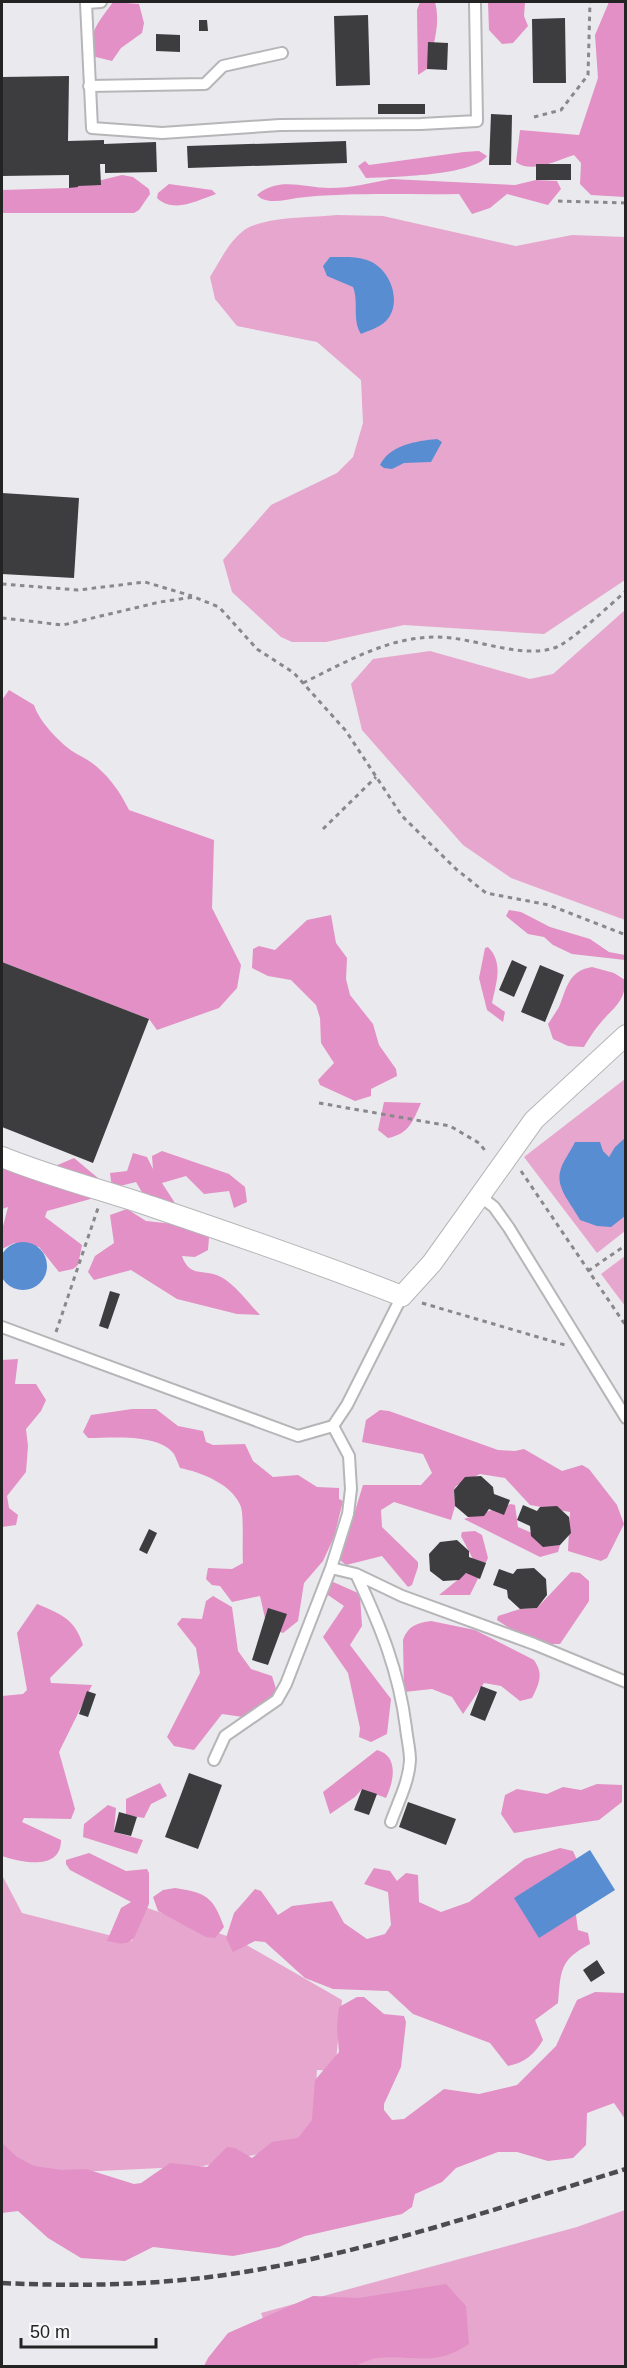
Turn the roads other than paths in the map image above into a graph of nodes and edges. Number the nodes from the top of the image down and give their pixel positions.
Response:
1 (86, 2) edge
2 (101, 2) edge
3 (475, 2) edge
4 (282, 53) dead end
5 (89, 86) junction
6 (626, 1035) edge
7 (2, 1157) edge
8 (480, 1196) junction
9 (402, 1296) junction
10 (2, 1327) edge
11 (626, 1418) edge
12 (333, 1426) junction
13 (331, 1568) junction
14 (356, 1574) junction
15 (626, 1682) edge
16 (214, 1760) dead end
17 (390, 1822) dead end

1 - 2 lane
1 - 5 lane
3 - 5 lane
4 - 5 lane
6 - 8 street
7 - 9 street
8 - 9 street
8 - 11 lane
9 - 12 lane
10 - 12 lane
12 - 13 lane
13 - 14 lane
13 - 16 lane
14 - 15 lane
14 - 17 lane

